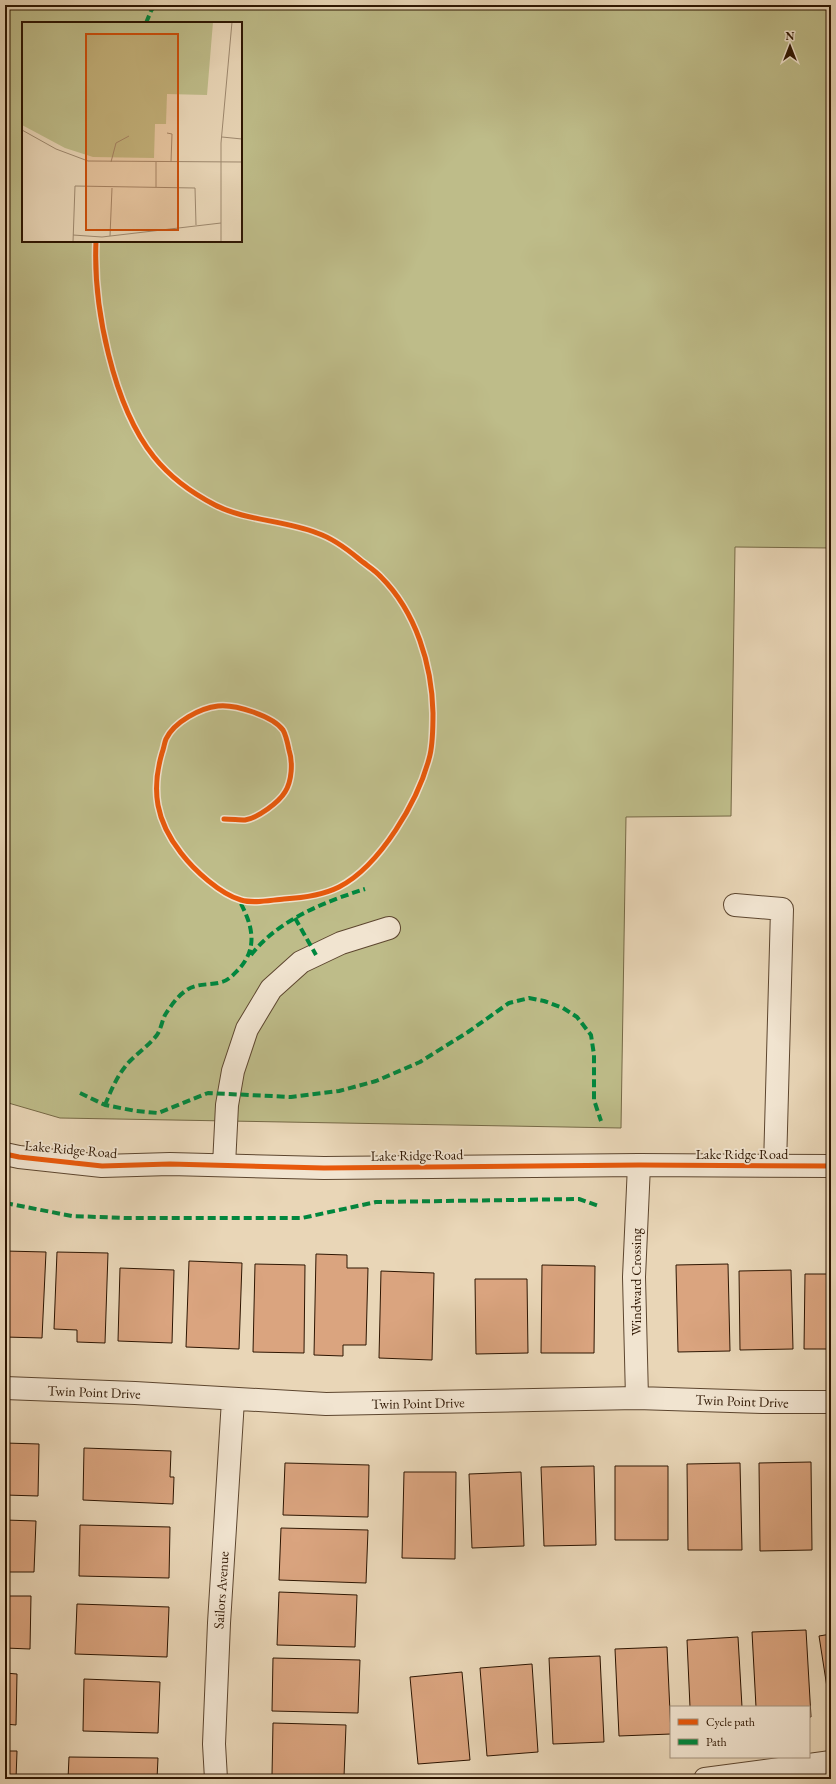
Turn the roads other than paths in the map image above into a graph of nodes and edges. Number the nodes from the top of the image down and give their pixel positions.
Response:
1 (736, 905) dead end
2 (389, 928) dead end
3 (5, 1154) edge
4 (224, 1165) junction
5 (639, 1165) junction
6 (775, 1166) junction
7 (831, 1166) edge
8 (5, 1388) edge
9 (637, 1398) junction
10 (234, 1400) junction
11 (831, 1402) edge
12 (831, 1762) edge
13 (216, 1779) edge
14 (705, 1779) edge

1 - 6 street
2 - 4 street
3 - 4 street, Lake Ridge Road
4 - 5 street, Lake Ridge Road
5 - 6 street, Lake Ridge Road
5 - 9 street, Windward Crossing
6 - 7 street, Lake Ridge Road
8 - 10 street, Twin Point Drive
9 - 10 street, Twin Point Drive
9 - 11 street, Twin Point Drive
10 - 13 street, Sailors Avenue
12 - 14 street

